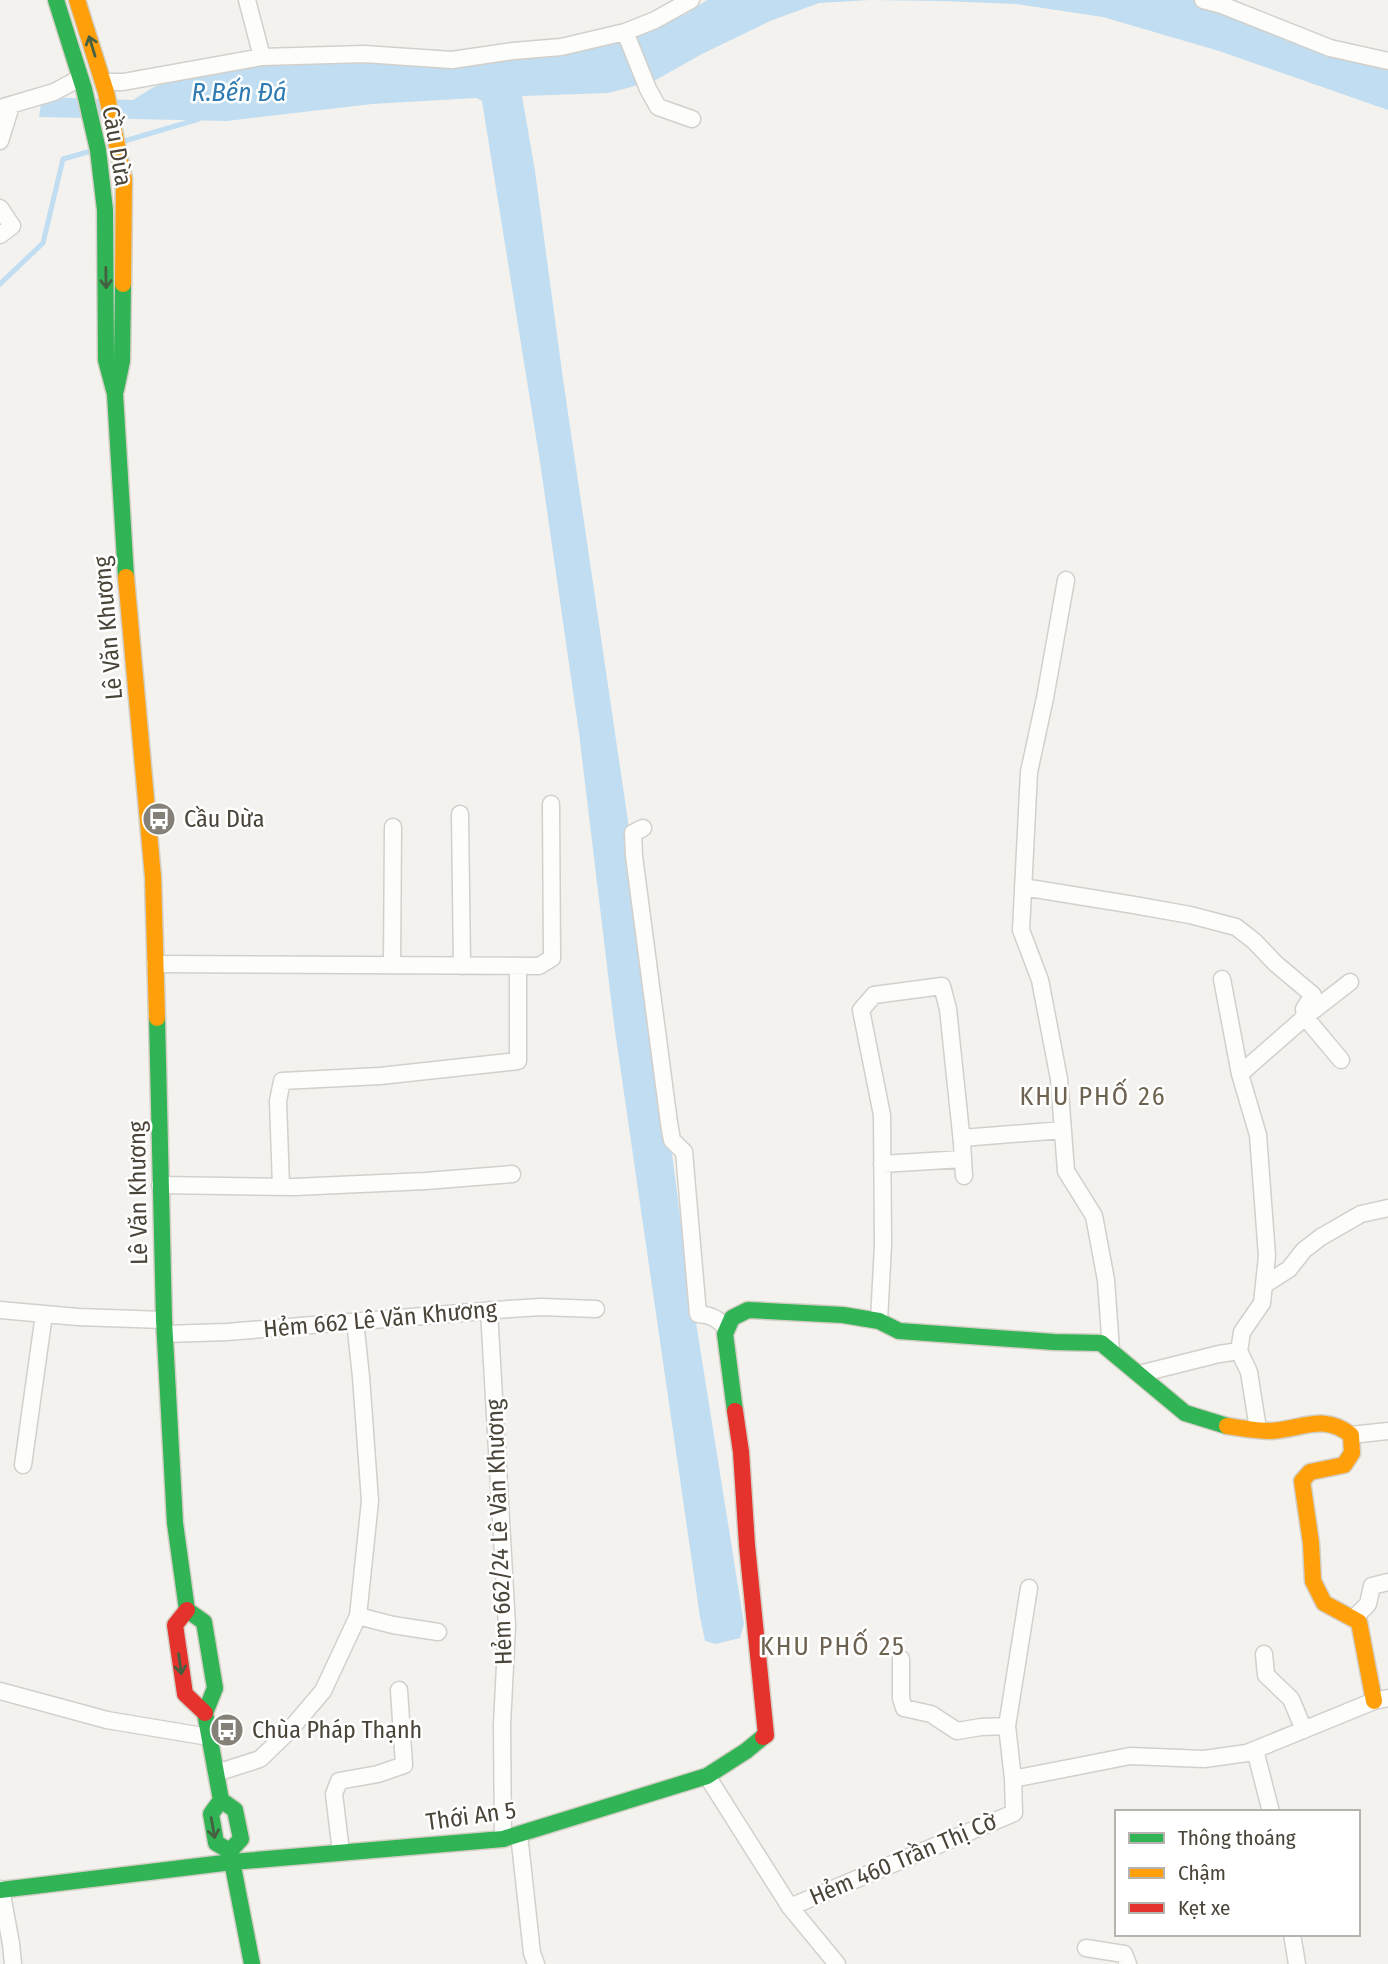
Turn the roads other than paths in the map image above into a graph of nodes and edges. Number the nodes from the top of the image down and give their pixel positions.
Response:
1 (56, 0) edge
2 (77, 0) edge
3 (247, 0) edge
4 (691, 0) edge
5 (1203, 0) edge
6 (626, 33) junction
7 (262, 57) junction
8 (1388, 61) edge
9 (82, 84) junction
10 (105, 87) junction
11 (5, 107) edge
12 (692, 119) dead end
13 (0, 141) edge
14 (0, 208) edge
15 (105, 210) joint
16 (124, 212) joint
17 (0, 235) edge
18 (115, 394) junction
19 (1066, 580) dead end
20 (551, 804) dead end
21 (460, 814) dead end
22 (393, 827) dead end
23 (643, 828) dead end
24 (1023, 887) junction
25 (155, 964) junction
26 (392, 965) junction
27 (462, 966) junction
28 (518, 966) junction
29 (1222, 979) dead end
30 (1350, 982) dead end
31 (1306, 1017) junction
32 (1341, 1060) dead end
33 (1240, 1074) junction
34 (1063, 1130) junction
35 (961, 1138) junction
36 (963, 1159) junction
37 (882, 1164) junction
38 (512, 1174) dead end
39 (964, 1176) dead end
40 (160, 1185) junction
41 (281, 1186) junction
42 (1388, 1208) edge
43 (1264, 1285) junction
44 (596, 1309) dead end
45 (0, 1310) edge
46 (489, 1310) junction
47 (44, 1314) junction
48 (355, 1321) junction
49 (879, 1321) junction
50 (164, 1327) junction
51 (727, 1329) junction
52 (1111, 1350) junction
53 (1239, 1351) junction
54 (1139, 1374) junction
55 (1258, 1429) junction
56 (1388, 1431) edge
57 (1351, 1435) junction
58 (23, 1465) dead end
59 (1388, 1582) edge
60 (1029, 1588) dead end
61 (187, 1610) junction
62 (358, 1616) junction
63 (1353, 1619) junction
64 (438, 1632) dead end
65 (1264, 1654) dead end
66 (901, 1659) dead end
67 (400, 1690) dead end
68 (0, 1691) edge
69 (1381, 1700) edge
70 (205, 1713) junction
71 (1007, 1726) junction
72 (1304, 1730) junction
73 (209, 1737) junction
74 (1255, 1750) junction
75 (216, 1773) junction
76 (707, 1776) junction
77 (1013, 1779) junction
78 (221, 1800) junction
79 (1270, 1810) edge
80 (511, 1836) junction
81 (341, 1852) junction
82 (231, 1857) junction
83 (0, 1889) edge
84 (790, 1907) junction
85 (1292, 1936) edge
86 (1086, 1948) dead end
87 (13, 1964) edge
88 (253, 1964) edge
89 (536, 1964) edge
90 (837, 1964) edge
91 (1128, 1964) edge
92 (1297, 1964) edge

1 - 9 main road
10 -> 2 main road
3 - 7 street
4 - 6 street
5 - 8 street
6 - 7 street
6 - 12 street
7 - 10 street
9 - 11 street
9 - 15 main road, Cầu Dừa
10 - 16 main road, Cầu Dừa
11 - 13 street
14 - 17 street
15 -> 18 main road, Lê Văn Khương
16 - 18 main road, Lê Văn Khương
18 - 25 main road, Lê Văn Khương
19 - 24 street
20 - 28 street
21 - 27 street
22 - 26 street
23 - 51 street
24 - 31 street
24 - 34 street
25 - 26 street
25 - 40 main road, Lê Văn Khương
26 - 27 street
27 - 28 street
28 - 41 street
29 - 33 street
30 - 31 street
31 - 32 street
31 - 33 street
33 - 43 street
34 - 35 street
34 - 52 street
35 - 36 street
35 - 37 street
36 - 37 street
36 - 39 street
37 - 49 street
38 - 41 street
40 - 41 street
40 - 50 main road, Lê Văn Khương
42 - 43 street
43 - 53 street
44 - 46 street, Hẻm 662 Lê Văn Khương
45 - 47 street, Hẻm 662 Lê Văn Khương
46 - 48 street, Hẻm 662 Lê Văn Khương
46 - 80 street, Hẻm 662/24 Lê Văn Khương
47 - 50 street, Hẻm 662 Lê Văn Khương
47 - 58 street
48 - 50 street, Hẻm 662 Lê Văn Khương
48 - 62 street
49 - 51 main road
49 - 52 main road
50 - 61 main road, Lê Văn Khương
51 - 76 main road, Thới An 5
52 - 54 main road
53 - 54 street
53 - 55 street
54 - 55 main road
55 - 57 main road
56 - 57 street
57 - 63 main road
59 - 63 street
60 - 71 street
61 - 70 main road, Lê Văn Khương
61 -> 70 main road
62 - 64 street
62 - 75 street
63 - 69 main road
65 - 72 street
66 - 71 street
67 - 81 street
68 - 73 street
69 - 72 street, Hẻm 460 Trần Thị Cờ
70 - 73 main road, Lê Văn Khương
71 - 77 street
72 - 74 street, Hẻm 460 Trần Thị Cờ
73 - 75 main road, Lê Văn Khương
74 - 77 street, Hẻm 460 Trần Thị Cờ
74 - 79 street
75 - 78 main road, Lê Văn Khương
76 - 80 main road, Thới An 5
76 - 84 street
77 - 84 street, Hẻm 460 Trần Thị Cờ
78 -> 82 main road
78 - 82 main road, Lê Văn Khương
80 - 81 main road, Thới An 5
80 - 89 street, Hẻm 662/24 Lê Văn Khương
81 - 82 main road, Thới An 5
82 - 83 main road, Thới An 5
82 - 88 main road, Lê Văn Khương
83 - 87 street
84 - 90 street
85 - 92 street
86 - 91 street

